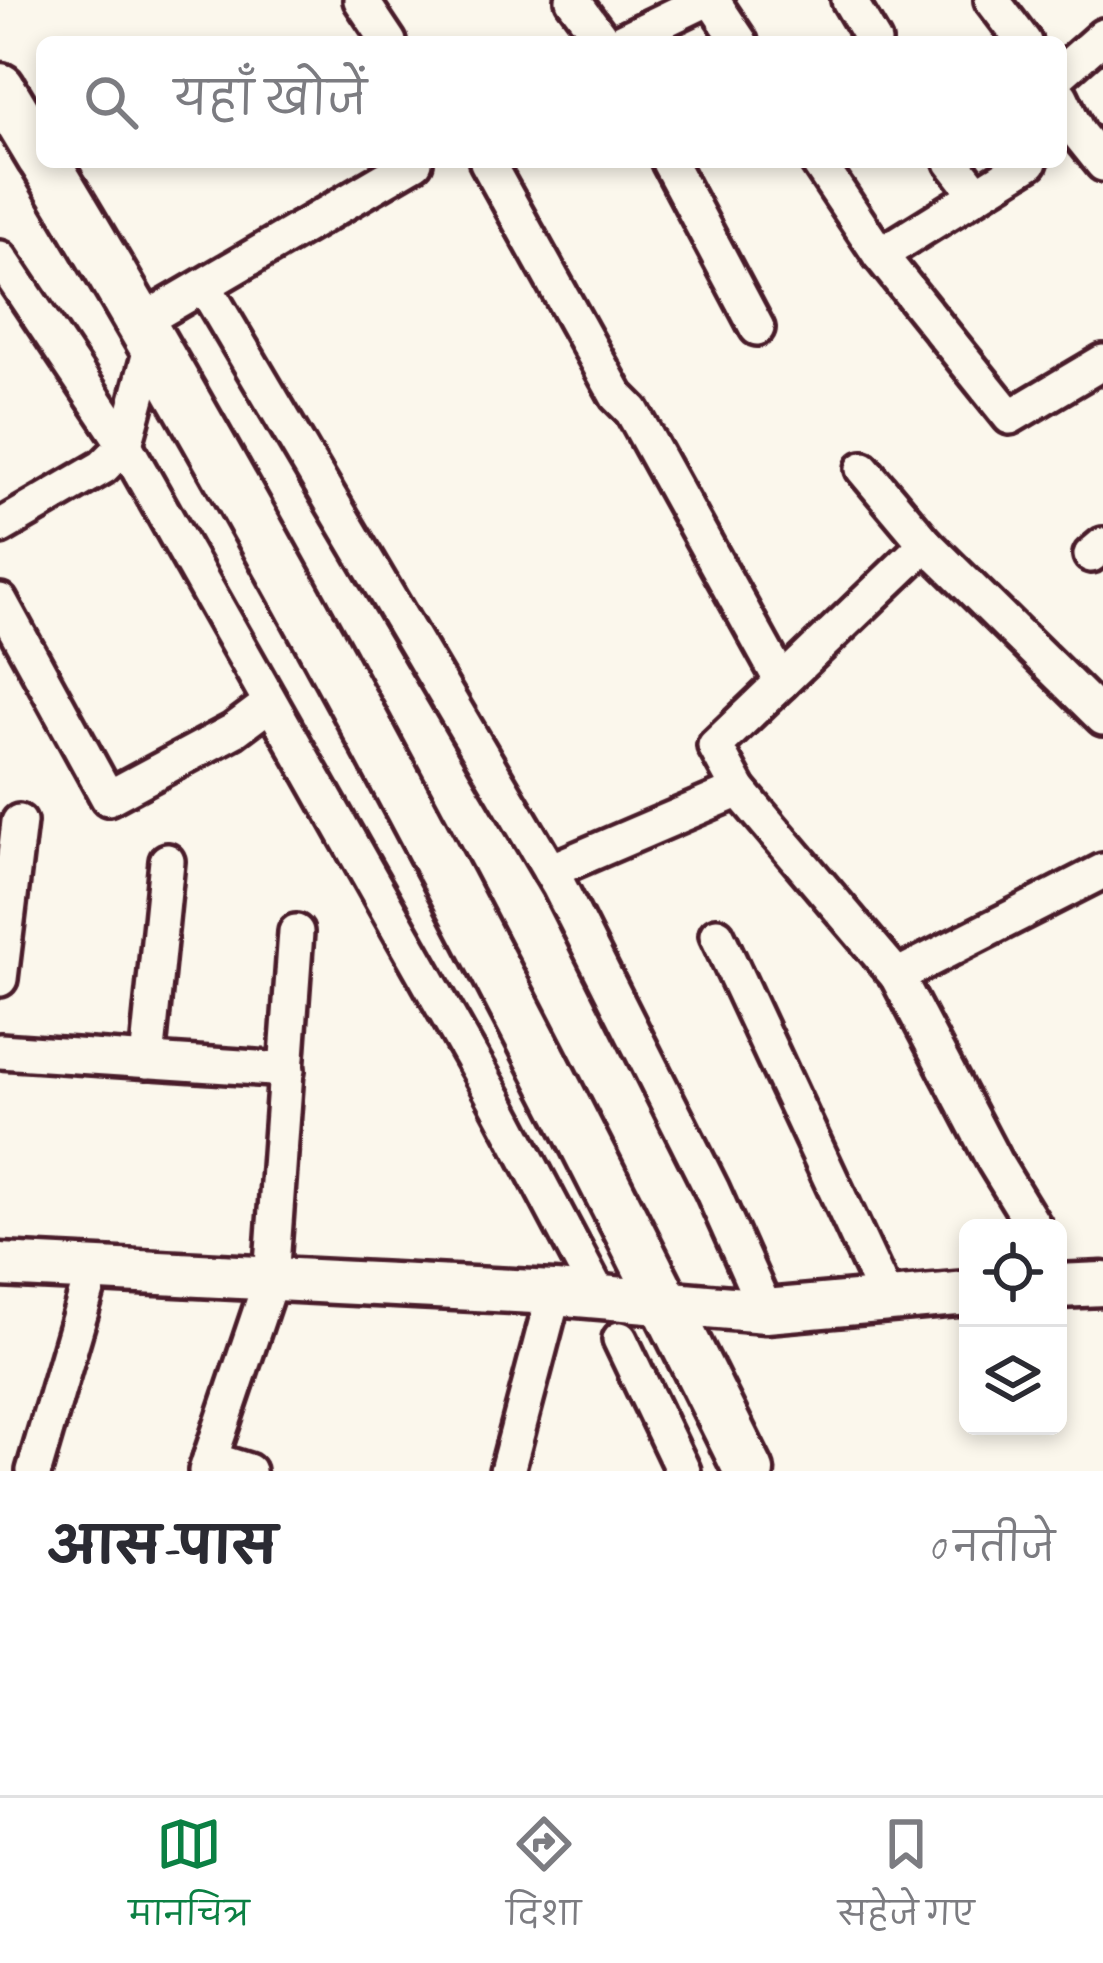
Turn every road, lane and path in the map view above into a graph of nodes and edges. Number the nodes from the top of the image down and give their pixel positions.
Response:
1 (362, 0) edge
2 (572, 0) edge
3 (709, 0) edge
4 (849, 0) edge
5 (992, 0) edge
6 (385, 36) edge
7 (599, 36) edge
8 (632, 36) edge
9 (736, 36) edge
10 (870, 36) edge
11 (1019, 36) edge
12 (1103, 36) edge
13 (1067, 68) edge
14 (0, 88) edge
15 (1069, 138) edge
16 (36, 148) edge
17 (1103, 164) edge
18 (48, 168) edge
19 (405, 168) edge
20 (490, 168) edge
21 (672, 168) edge
22 (822, 168) edge
23 (956, 168) edge
24 (1020, 168) edge
25 (976, 194) junction
26 (880, 255) junction
27 (0, 258) edge
28 (205, 286) junction
29 (758, 328) dead end
30 (147, 331) junction
31 (1103, 362) edge
32 (125, 446) junction
33 (863, 469) dead end
34 (0, 526) edge
35 (926, 544) junction
36 (0, 602) edge
37 (782, 682) junction
38 (269, 704) junction
39 (1103, 718) edge
40 (739, 790) junction
41 (20, 822) dead end
42 (167, 861) dead end
43 (550, 871) junction
44 (1103, 871) edge
45 (296, 932) dead end
46 (717, 934) dead end
47 (897, 976) junction
48 (0, 979) edge
49 (0, 1051) edge
50 (148, 1060) junction
51 (287, 1070) junction
52 (1029, 1219) edge
53 (0, 1265) edge
54 (93, 1270) junction
55 (272, 1279) junction
56 (554, 1293) junction
57 (959, 1294) edge
58 (600, 1297) junction
59 (887, 1300) junction
60 (666, 1304) junction
61 (766, 1311) junction
62 (620, 1340) dead end
63 (208, 1465) edge
64 (34, 1471) edge
65 (248, 1471) edge
66 (506, 1471) edge
67 (683, 1471) edge
68 (749, 1471) edge

1 - 6 street
2 - 7 street
3 - 8 street
3 - 9 street
4 - 10 street
5 - 11 street
12 - 13 street
14 - 16 main road
15 - 17 street
18 - 30 main road
19 - 28 street
20 - 37 street
21 - 29 street
22 - 26 street
23 - 25 street
24 - 25 street
25 - 26 street
26 - 31 street
27 - 32 street
28 - 30 street
28 - 43 street
30 - 32 street
30 - 60 main road
32 - 34 street
32 - 38 street
33 - 35 street
35 - 37 street
35 - 39 street
36 - 38 street
37 - 40 street
38 - 58 street
40 - 43 street
40 - 47 street
41 - 48 street
42 - 50 street
43 - 61 street
44 - 47 street
45 - 51 street
46 - 59 street
47 - 52 street
49 - 50 street
50 - 51 street
51 - 55 street
53 - 54 street
54 - 55 street
54 - 64 street
55 - 56 street
55 - 63 street
56 - 58 street
56 - 66 street
57 - 59 street
58 - 60 street
59 - 61 street
60 - 61 street
60 - 68 main road
62 - 67 street
63 - 65 street

